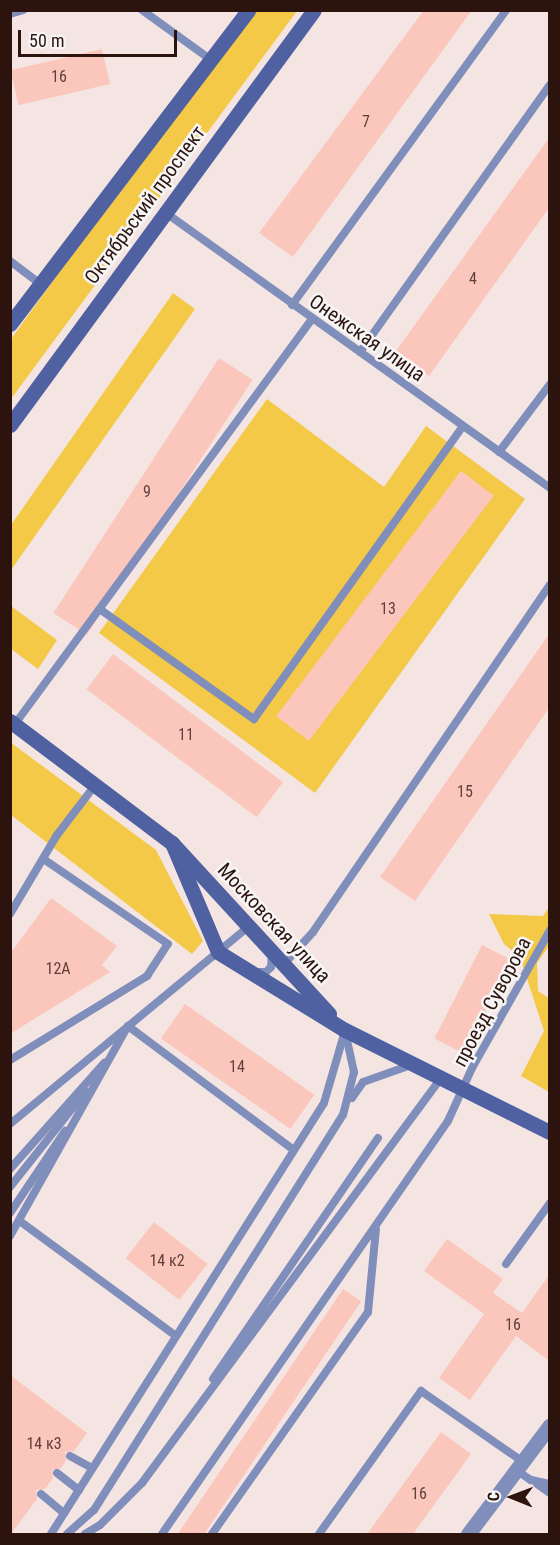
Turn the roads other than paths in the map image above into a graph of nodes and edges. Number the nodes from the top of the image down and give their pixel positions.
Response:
1 (23, 10) edge
2 (142, 10) edge
3 (248, 10) edge
4 (314, 10) edge
5 (506, 10) edge
6 (10, 14) edge
7 (211, 60) junction
8 (549, 85) edge
9 (166, 213) junction
10 (10, 261) edge
11 (41, 284) junction
12 (292, 305) junction
13 (312, 319) junction
14 (10, 324) edge
15 (360, 352) junction
16 (549, 384) edge
17 (10, 425) edge
18 (462, 427) junction
19 (499, 452) junction
20 (549, 488) edge
21 (549, 585) edge
22 (101, 610) junction
23 (13, 722) edge
24 (96, 784) junction
25 (172, 843) junction
26 (45, 860) junction
27 (11, 912) edge
28 (248, 927) junction
29 (549, 930) edge
30 (218, 952) junction
31 (272, 953) junction
32 (283, 965) junction
33 (249, 971) junction
34 (128, 1026) junction
35 (345, 1030) junction
36 (114, 1052) junction
37 (10, 1060) edge
38 (106, 1065) junction
39 (414, 1065) junction
40 (441, 1078) junction
41 (96, 1085) junction
42 (465, 1090) junction
43 (350, 1101) junction
44 (10, 1124) edge
45 (549, 1132) edge
46 (378, 1138) dead end
47 (294, 1150) junction
48 (10, 1169) edge
49 (10, 1187) edge
50 (549, 1203) edge
51 (10, 1213) edge
52 (21, 1222) junction
53 (377, 1225) junction
54 (10, 1236) edge
55 (506, 1264) dead end
56 (176, 1336) junction
57 (549, 1425) edge
58 (70, 1456) dead end
59 (519, 1466) junction
60 (92, 1468) junction
61 (57, 1473) dead end
62 (531, 1480) junction
63 (142, 1483) junction
64 (549, 1484) edge
65 (79, 1490) junction
66 (549, 1493) edge
67 (41, 1494) dead end
68 (64, 1513) junction
69 (51, 1534) edge
70 (67, 1534) edge
71 (85, 1534) edge
72 (162, 1534) edge
73 (212, 1534) edge
74 (319, 1534) edge
75 (468, 1534) edge

1 - 6 lane
2 - 7 lane
3 - 7 street, Октябрьский проспект
4 - 9 street, Октябрьский проспект
5 - 12 lane
7 - 11 street, Октябрьский проспект
8 - 15 lane
9 - 12 lane, Онежская улица
9 - 17 street, Октябрьский проспект
10 - 11 lane
11 - 14 street, Октябрьский проспект
12 - 13 lane, Онежская улица
13 - 15 lane, Онежская улица
13 - 22 lane
15 - 18 lane, Онежская улица
16 - 19 lane
18 - 19 lane, Онежская улица
18 - 22 lane
19 - 20 lane, Онежская улица
21 - 32 lane
22 - 23 lane
23 - 24 street, Московская улица
24 - 25 street, Московская улица
24 - 26 lane
25 - 28 street, Московская улица
25 - 30 street, Московская улица
26 - 27 lane
26 - 37 lane
28 - 30 lane
28 - 31 street, Московская улица
29 - 42 lane, проезд Суворова
30 - 33 street, Московская улица
30 - 34 lane
31 - 32 street, Московская улица
31 - 33 lane
32 - 35 street, Московская улица
33 - 35 street, Московская улица
34 - 36 lane
34 - 44 lane
34 - 47 lane
35 - 39 street, Московская улица
35 - 43 lane
35 - 47 lane
36 - 38 lane
36 - 48 lane
38 - 41 lane
38 - 49 lane
39 - 40 street, Московская улица
39 - 43 lane
40 - 42 street, Московская улица
40 - 63 lane
41 - 51 lane
41 - 52 lane
42 - 45 street, Московская улица
42 - 53 lane, проезд Суворова
43 - 70 lane
46 - 63 lane
47 - 56 lane
50 - 55 lane
52 - 54 lane
52 - 56 lane
53 - 72 lane, проезд Суворова
53 - 73 lane
56 - 60 lane
57 - 59 street
58 - 60 lane
59 - 62 lane
59 - 74 lane
59 - 75 street
60 - 65 lane
61 - 65 lane
62 - 64 lane
62 - 66 lane
63 - 71 lane
65 - 68 lane
67 - 68 lane
68 - 69 lane

